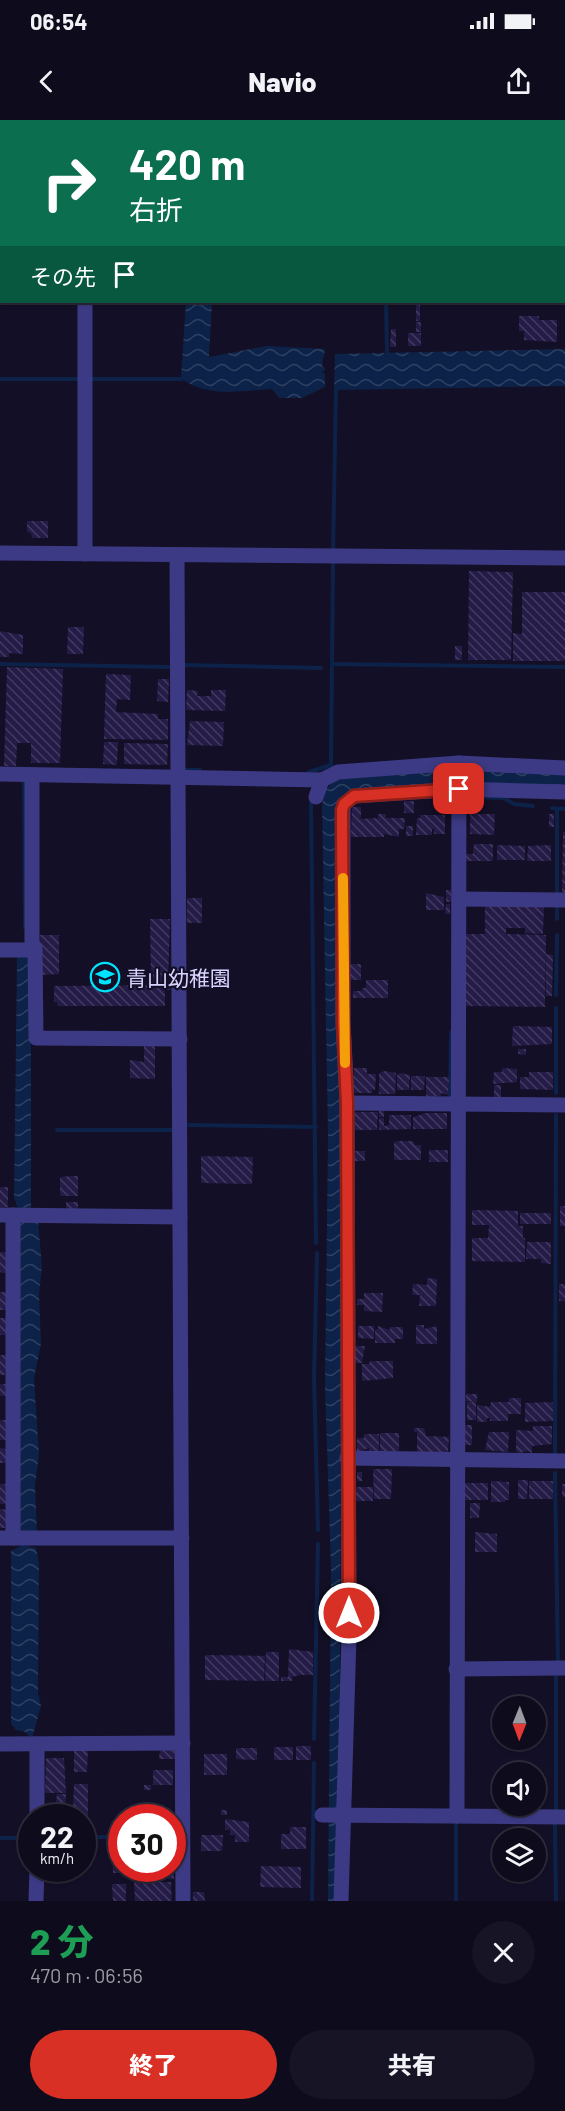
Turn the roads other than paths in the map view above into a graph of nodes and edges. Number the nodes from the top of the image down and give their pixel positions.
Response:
1 (85, 303) edge
2 (0, 553) edge
3 (85, 554) junction
4 (177, 555) junction
5 (565, 558) edge
6 (459, 765) junction
7 (565, 768) edge
8 (0, 774) edge
9 (32, 775) junction
10 (179, 777) junction
11 (322, 780) junction
12 (460, 787) junction
13 (565, 792) edge
14 (316, 797) dead end
15 (459, 899) junction
16 (565, 900) edge
17 (0, 950) edge
18 (35, 950) junction
19 (180, 1039) junction
20 (347, 1103) junction
21 (459, 1104) junction
22 (565, 1105) edge
23 (7, 1215) edge
24 (180, 1217) junction
25 (7, 1280) edge
26 (7, 1344) edge
27 (7, 1408) edge
28 (347, 1458) junction
29 (458, 1460) junction
30 (565, 1461) edge
31 (7, 1472) edge
32 (7, 1538) edge
33 (182, 1538) junction
34 (565, 1668) edge
35 (456, 1669) junction
36 (183, 1743) junction
37 (0, 1744) edge
38 (38, 1744) junction
39 (37, 1804) edge
40 (334, 1815) junction
41 (457, 1816) junction
42 (565, 1817) edge
43 (37, 1882) edge
44 (36, 1901) edge
45 (183, 1901) edge
46 (341, 1901) edge

1 - 3 street
2 - 3 street
3 - 4 street
4 - 5 street
4 - 10 street
6 - 7 street
6 - 11 street
6 - 12 street
8 - 9 street
9 - 10 street
9 - 18 street
10 - 11 street
10 - 19 street
11 - 14 street
12 - 13 street
12 - 15 street
12 - 20 street
15 - 16 street
15 - 21 street
17 - 18 street
18 - 19 street
19 - 24 street
20 - 21 street
20 - 28 street
21 - 22 street
21 - 29 street
23 - 24 street
23 - 25 street
24 - 33 street
25 - 26 street
26 - 27 street
27 - 31 street
28 - 29 street
28 - 40 street
29 - 30 street
29 - 35 street
31 - 32 street
32 - 33 street
33 - 36 street
34 - 35 street
35 - 41 street
36 - 38 street
36 - 45 street
37 - 38 street
38 - 39 street
40 - 41 street
40 - 46 street
41 - 42 street
43 - 44 street

